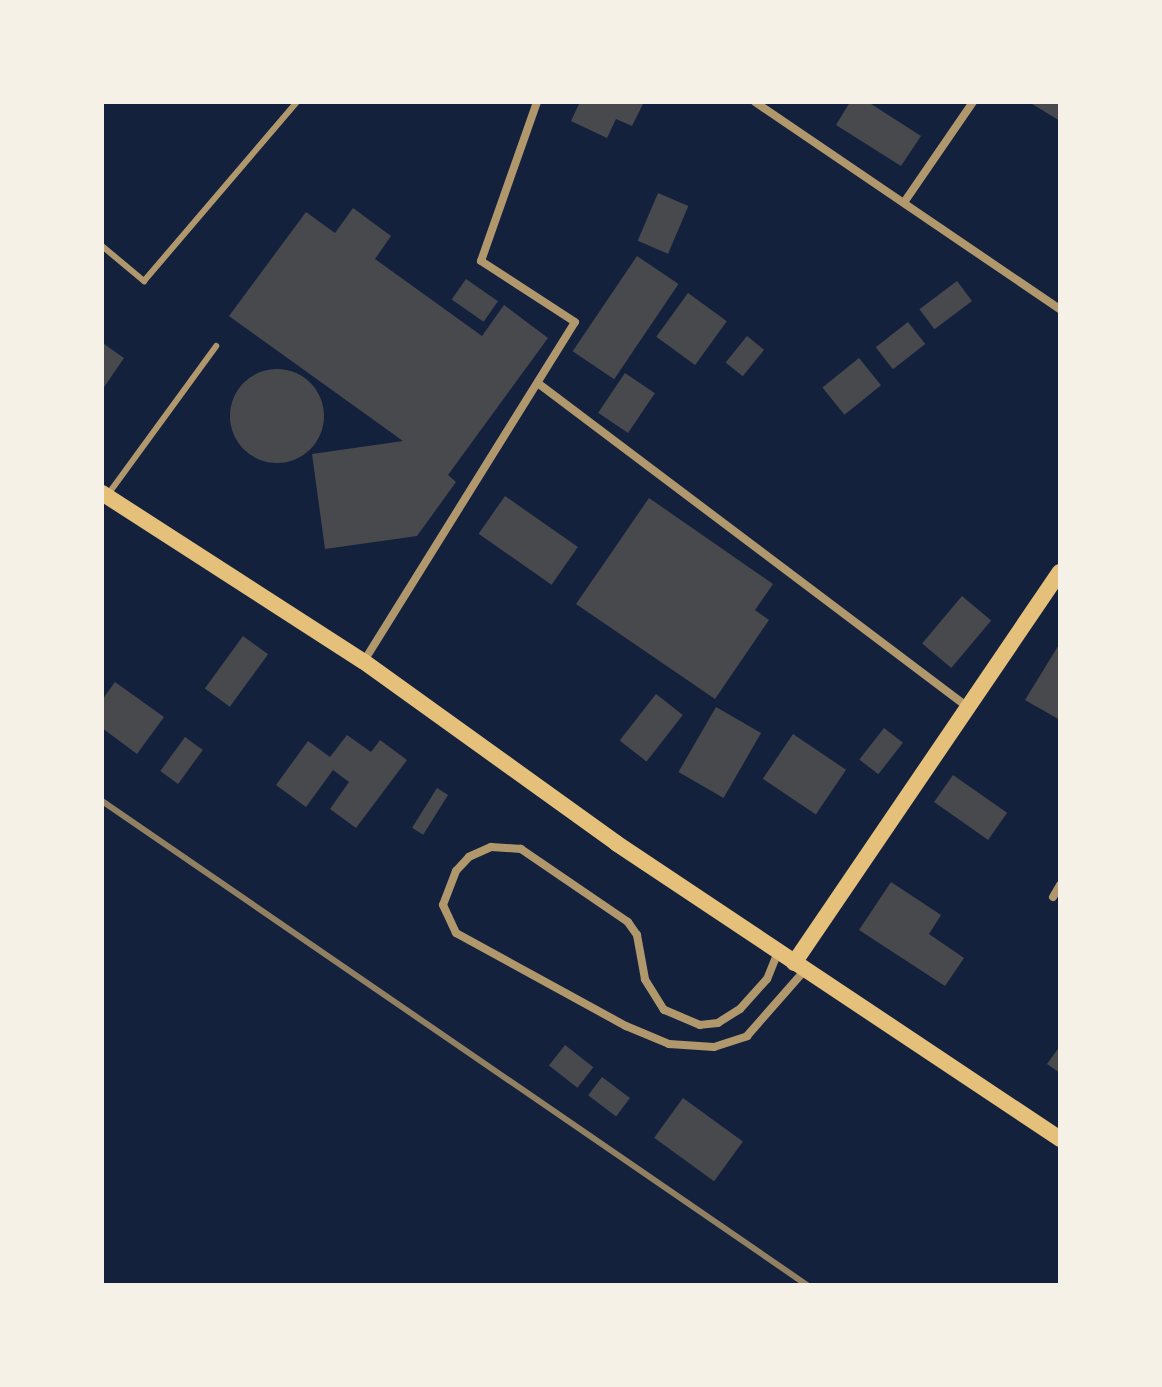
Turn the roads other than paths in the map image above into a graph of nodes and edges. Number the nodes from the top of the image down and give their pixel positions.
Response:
1 (297, 102) edge
2 (537, 102) edge
3 (755, 102) edge
4 (973, 102) edge
5 (905, 201) junction
6 (102, 246) edge
7 (1060, 309) edge
8 (216, 346) dead end
9 (539, 384) junction
10 (104, 495) edge
11 (1060, 572) edge
12 (363, 661) junction
13 (969, 708) junction
14 (1060, 885) edge
15 (1053, 897) dead end
16 (778, 952) junction
17 (800, 966) junction
18 (1060, 1139) edge

1 - 6 lane
2 - 9 street
3 - 5 street
4 - 5 street
5 - 7 street
8 - 10 lane
9 - 12 street
9 - 13 street
10 - 12 main road
11 - 13 main road
12 - 16 main road
13 - 17 main road
14 - 15 street
16 - 17 main road
16 - 17 street
17 - 18 main road

